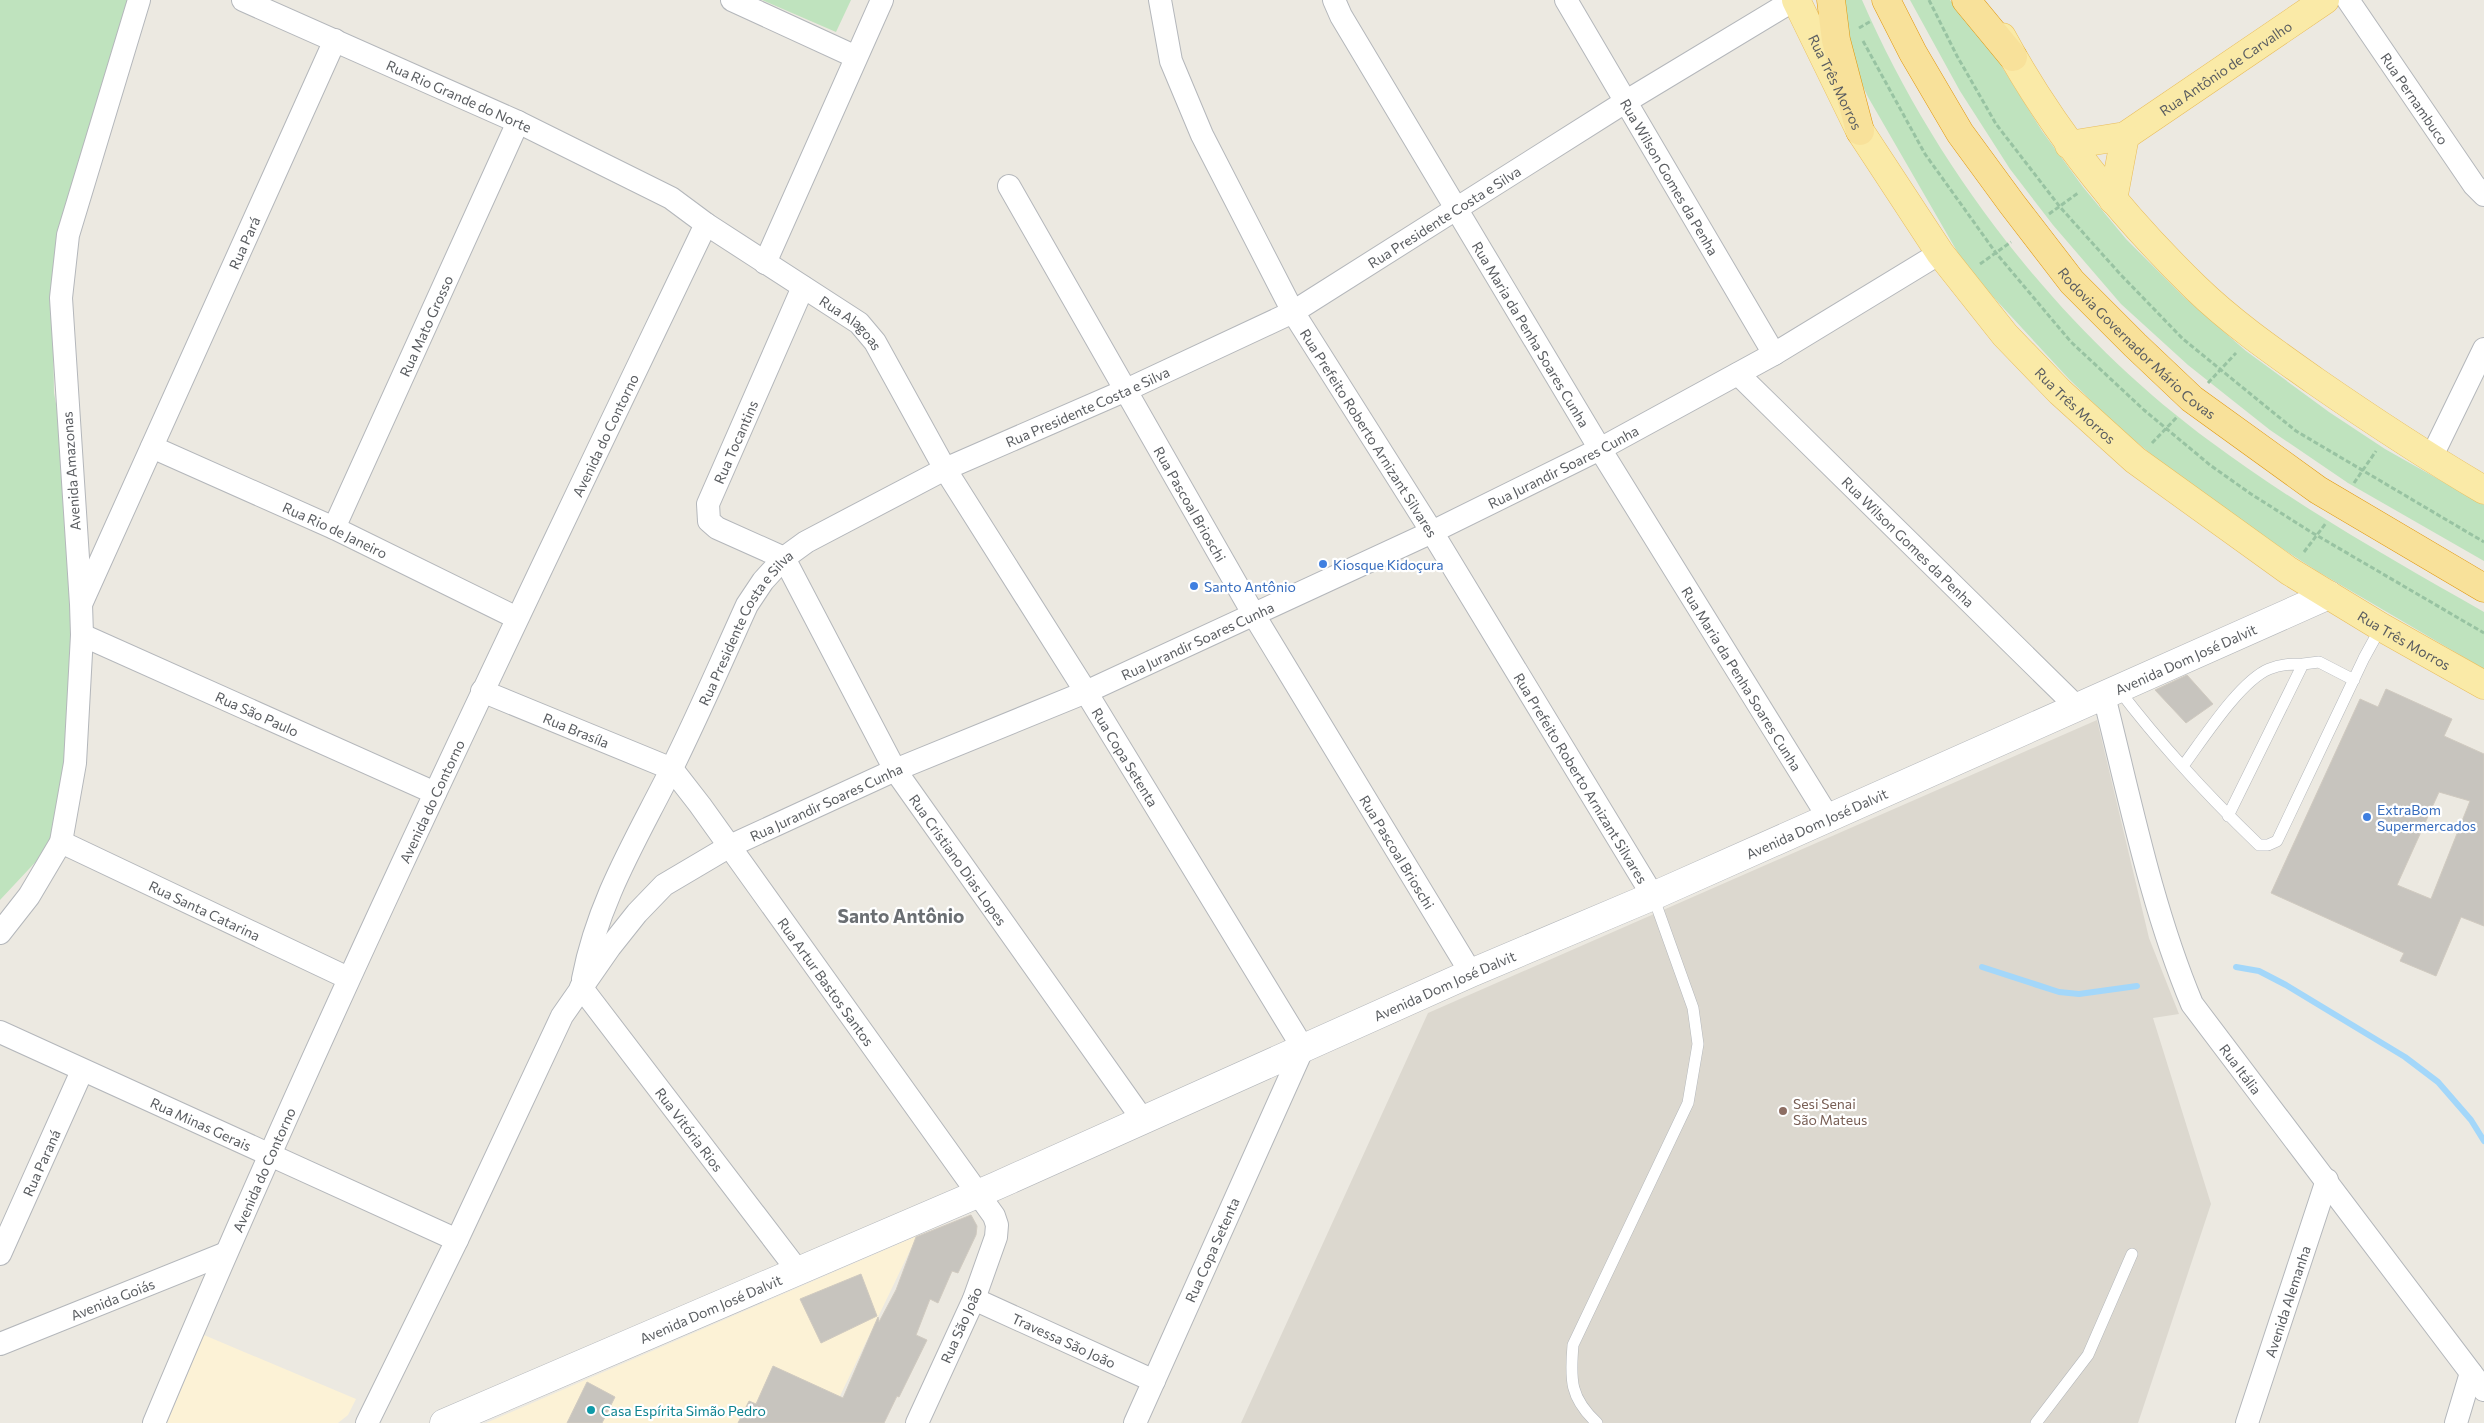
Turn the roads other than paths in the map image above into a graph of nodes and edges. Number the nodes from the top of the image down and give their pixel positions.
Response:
1 (139, 0) edge
2 (243, 0) edge
3 (732, 0) edge
4 (882, 0) edge
5 (1160, 0) edge
6 (1334, 0) edge
7 (1566, 0) edge
8 (1795, 0) edge
9 (1831, 0) edge
10 (1886, 0) edge
11 (1966, 0) edge
12 (1982, 0) edge
13 (2325, 0) edge
14 (2348, 0) edge
15 (335, 40) junction
16 (856, 57) junction
17 (2013, 57) junction
18 (1625, 102) junction
19 (518, 122) junction
20 (1860, 132) junction
21 (2125, 136) junction
22 (2069, 145) junction
23 (1009, 186) dead end
24 (2484, 195) edge
25 (2114, 200) junction
26 (1458, 209) junction
27 (706, 224) junction
28 (1940, 253) junction
29 (765, 263) junction
30 (803, 287) junction
31 (1293, 312) junction
32 (2484, 349) edge
33 (1774, 354) junction
34 (1738, 374) junction
35 (1124, 391) junction
36 (152, 447) junction
37 (1600, 449) junction
38 (2431, 458) junction
39 (945, 469) junction
40 (2484, 490) edge
41 (334, 528) junction
42 (1432, 532) junction
43 (784, 558) junction
44 (2484, 588) edge
45 (2329, 596) junction
46 (81, 604) junction
47 (1254, 615) junction
48 (517, 618) junction
49 (2380, 628) junction
50 (82, 635) junction
51 (2303, 664) junction
52 (2354, 680) junction
53 (2484, 685) edge
54 (482, 691) junction
55 (1086, 692) junction
56 (2112, 693) junction
57 (2078, 708) junction
58 (2183, 766) junction
59 (672, 768) junction
60 (895, 770) junction
61 (435, 793) junction
62 (2228, 816) junction
63 (1828, 817) junction
64 (61, 842) junction
65 (730, 846) junction
66 (1653, 896) junction
67 (0, 933) edge
68 (1471, 973) junction
69 (348, 978) junction
70 (581, 987) junction
71 (0, 1032) edge
72 (1303, 1048) junction
73 (82, 1071) junction
74 (1143, 1120) junction
75 (270, 1154) junction
76 (2327, 1180) junction
77 (979, 1194) junction
78 (457, 1240) junction
79 (0, 1254) edge
80 (224, 1254) junction
81 (2132, 1254) dead end
82 (798, 1271) junction
83 (974, 1299) junction
84 (0, 1344) edge
85 (1154, 1381) junction
86 (2478, 1381) edge
87 (154, 1423) edge
88 (367, 1423) edge
89 (444, 1423) edge
90 (917, 1423) edge
91 (1135, 1423) edge
92 (1597, 1423) edge
93 (2036, 1423) edge
94 (2247, 1423) edge
95 (2456, 1423) edge

1 - 46 street, Avenida Amazonas
2 - 15 street, Rua Rio Grande do Norte
3 - 16 street
4 - 16 street
5 - 31 street, Rua Prefeito Roberto Arnizant Silvares
6 - 26 street, Rua Maria da Penha Soares Cunha
7 - 18 street, Rua Wilson Gomes da Penha
8 - 18 street, Rua Presidente Costa e Silva
8 - 20 main road, Rua Três Morros
9 - 20 highway
10 - 44 highway, Rodovia Governador Mário Covas
11 - 17 highway
12 - 17 main road
13 - 21 main road, Rua Antônio de Carvalho
14 - 24 street, Rua Pernambuco
15 - 19 street, Rua Rio Grande do Norte
15 - 36 street, Rua Pará
16 - 29 street
17 - 22 main road
18 - 26 street, Rua Presidente Costa e Silva
18 - 33 street, Rua Wilson Gomes da Penha
19 - 27 street, Rua Rio Grande do Norte
19 - 41 street, Rua Mato Grosso
20 - 28 main road, Rua Três Morros
21 - 22 main road, Rua Antônio de Carvalho
21 - 25 main road
22 - 25 main road
23 - 35 street, Rua Pascoal Brioschi
25 - 38 main road
26 - 31 street, Rua Presidente Costa e Silva
26 - 37 street, Rua Maria da Penha Soares Cunha
27 - 29 street, Rua Alagoas
27 - 48 street, Avenida do Contorno
28 - 33 street, Rua Jurandir Soares Cunha
28 - 45 main road, Rua Três Morros
29 - 30 street, Rua Alagoas
30 - 39 street, Rua Alagoas
30 - 43 street, Rua Tocantins
31 - 35 street, Rua Presidente Costa e Silva
31 - 42 street, Rua Prefeito Roberto Arnizant Silvares
32 - 38 street
33 - 34 street, Rua Jurandir Soares Cunha
34 - 37 street, Rua Jurandir Soares Cunha
34 - 57 street, Rua Wilson Gomes da Penha
35 - 39 street, Rua Presidente Costa e Silva
35 - 47 street, Rua Pascoal Brioschi
36 - 41 street, Rua Rio de Janeiro
36 - 46 street, Rua Pará
37 - 42 street, Rua Jurandir Soares Cunha
37 - 63 street, Rua Maria da Penha Soares Cunha
38 - 40 main road
39 - 43 street, Rua Presidente Costa e Silva
39 - 55 street, Rua Copa Setenta
41 - 48 street, Rua Rio de Janeiro
42 - 47 street, Rua Jurandir Soares Cunha
42 - 66 street, Rua Prefeito Roberto Arnizant Silvares
43 - 59 street, Rua Presidente Costa e Silva
43 - 60 street, Rua Cristiano Dias Lopes
45 - 49 main road, Rua Três Morros
45 - 56 street, Avenida Dom José Dalvit
46 - 50 street, Avenida Amazonas
47 - 55 street, Rua Jurandir Soares Cunha
47 - 68 street, Rua Pascoal Brioschi
48 - 54 street, Avenida do Contorno
49 - 52 lane
49 - 53 main road, Rua Três Morros
50 - 61 street, Rua São Paulo
50 - 64 street, Avenida Amazonas
51 - 52 lane
51 - 58 lane
51 - 62 lane
52 - 62 lane
54 - 59 street, Rua Brasíla
54 - 61 street, Avenida do Contorno
55 - 60 street, Rua Jurandir Soares Cunha
55 - 72 street, Rua Copa Setenta
56 - 57 street, Avenida Dom José Dalvit
56 - 58 lane
56 - 76 street, Rua Itália
57 - 63 street, Avenida Dom José Dalvit
58 - 62 lane
59 - 65 street, Rua Artur Bastos Santos
59 - 70 street, Rua Presidente Costa e Silva
60 - 65 street, Rua Jurandir Soares Cunha
60 - 74 street, Rua Cristiano Dias Lopes
61 - 69 street, Avenida do Contorno
63 - 66 street, Avenida Dom José Dalvit
64 - 67 street, Avenida Amazonas
64 - 69 street, Rua Santa Catarina
65 - 70 street, Rua Jurandir Soares Cunha
65 - 77 street, Rua Artur Bastos Santos
66 - 68 street, Avenida Dom José Dalvit
66 - 92 lane
68 - 72 street, Avenida Dom José Dalvit
69 - 75 street, Avenida do Contorno
70 - 78 street, Rua Jurandir Soares Cunha
70 - 82 street, Rua Vitória Rios
71 - 73 street, Rua Minas Gerais
72 - 74 street, Avenida Dom José Dalvit
72 - 85 street, Rua Copa Setenta
73 - 75 street, Rua Minas Gerais
73 - 79 street, Rua Paraná
74 - 77 street, Avenida Dom José Dalvit
75 - 78 street, Rua Minas Gerais
75 - 80 street, Avenida do Contorno
76 - 86 street, Rua Itália
76 - 94 street, Avenida Alemanha
77 - 82 street, Avenida Dom José Dalvit
77 - 83 street, Rua São João
78 - 88 street, Rua Jurandir Soares Cunha
80 - 84 street, Avenida Goiás
80 - 87 street, Avenida do Contorno
81 - 93 lane
82 - 89 street, Avenida Dom José Dalvit
83 - 85 street, Travessa São João
83 - 90 street, Rua São João
85 - 91 street, Rua Copa Setenta
86 - 95 street

